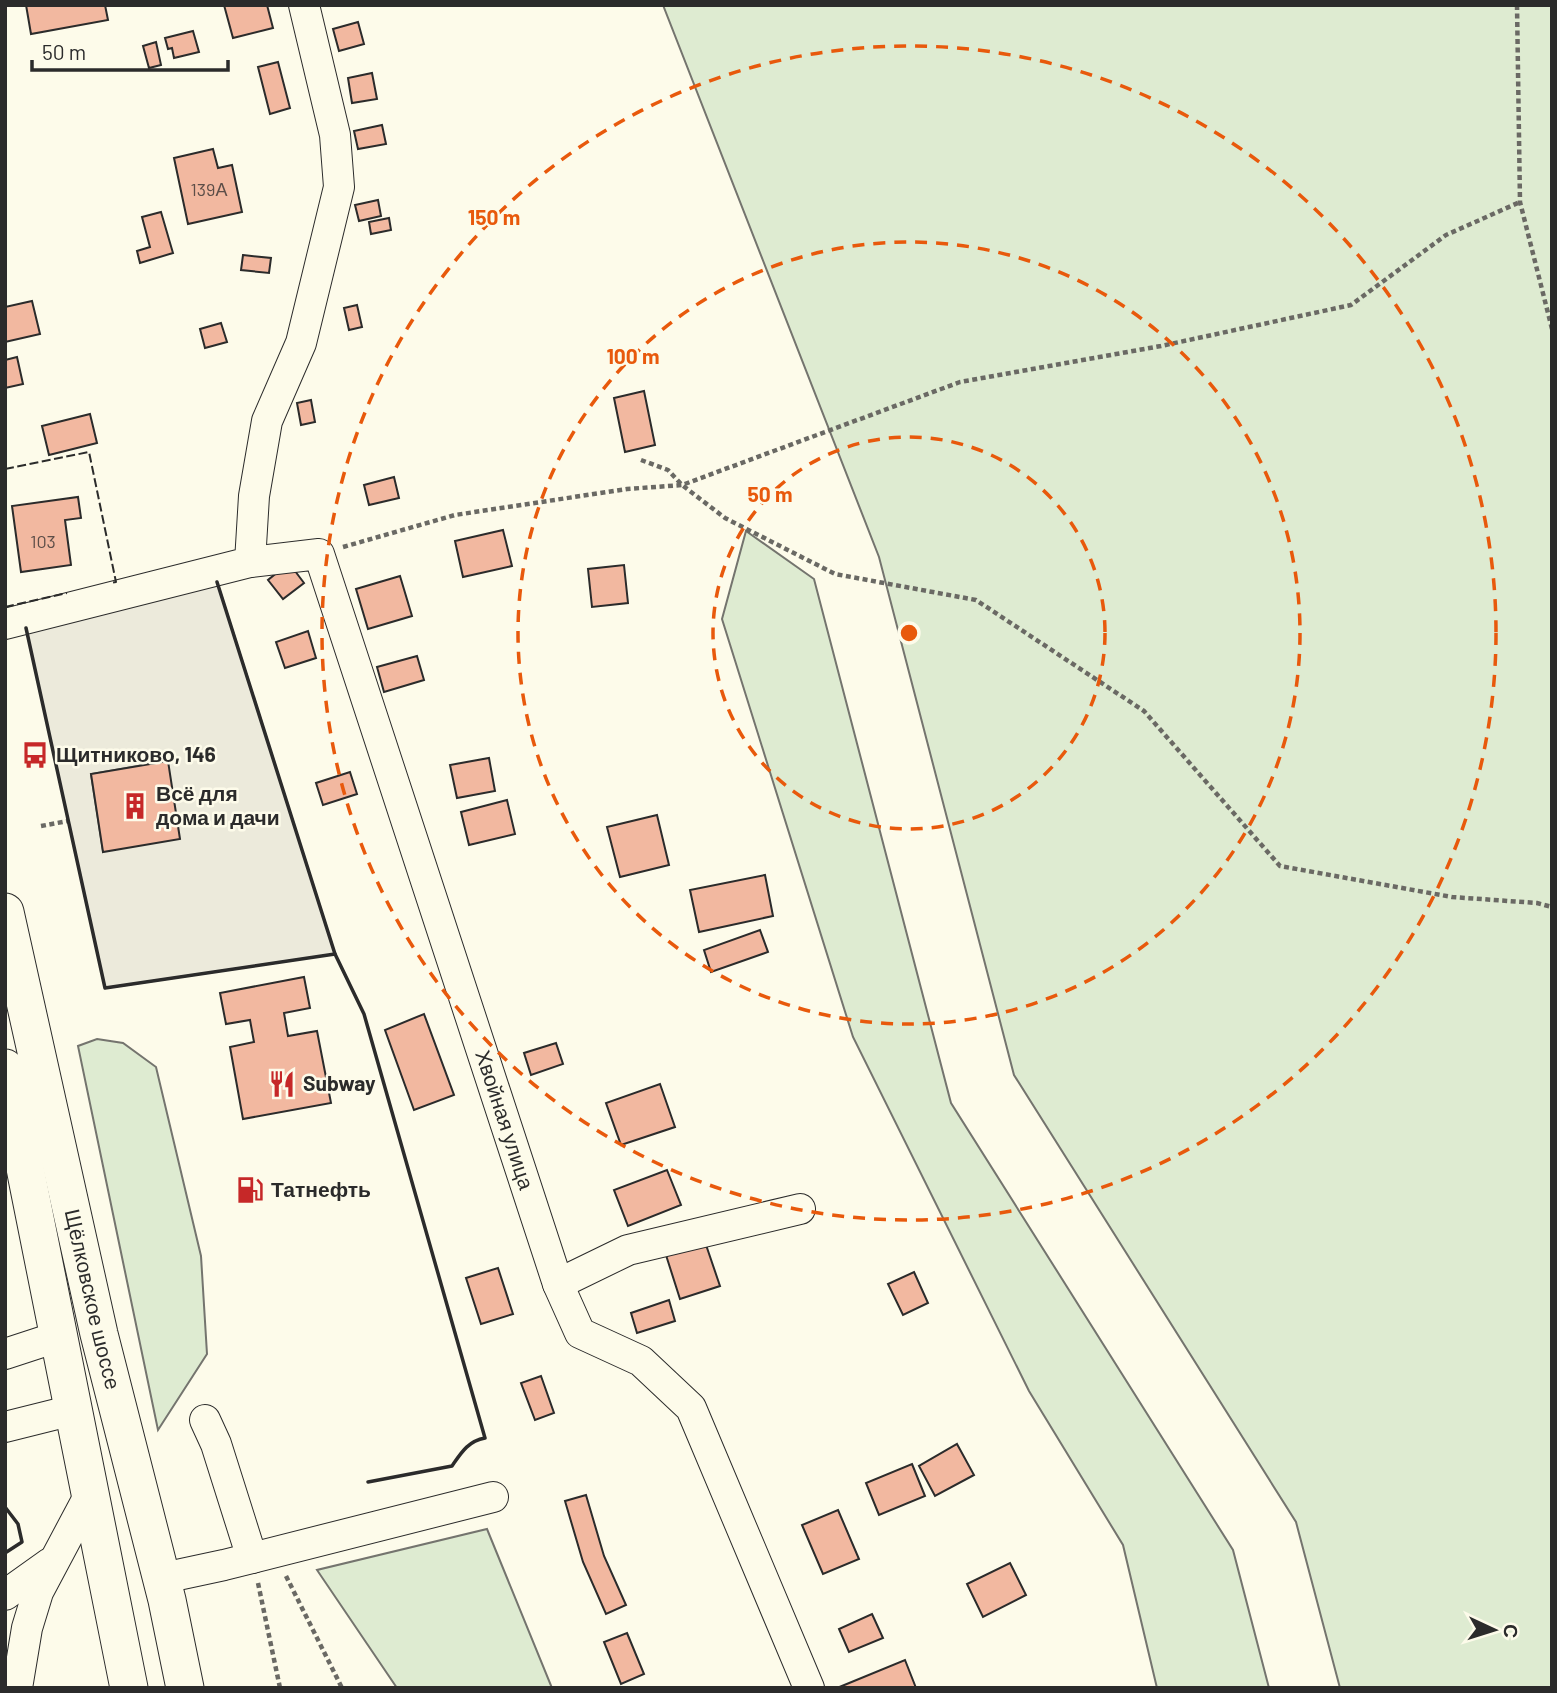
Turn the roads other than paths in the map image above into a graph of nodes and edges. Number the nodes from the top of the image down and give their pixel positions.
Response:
1 (304, 5) edge
2 (250, 562) junction
3 (5, 624) edge
4 (5, 912) edge
5 (5, 1068) edge
6 (800, 1209) dead end
7 (558, 1284) junction
8 (60, 1336) junction
9 (5, 1354) edge
10 (73, 1410) junction
11 (205, 1420) dead end
12 (5, 1427) edge
13 (89, 1496) junction
14 (493, 1497) dead end
15 (252, 1558) junction
16 (53, 1561) junction
17 (168, 1577) dead end
18 (5, 1595) edge
19 (27, 1628) junction
20 (5, 1649) edge
21 (17, 1688) edge
22 (129, 1688) edge
23 (185, 1688) edge
24 (809, 1688) edge

1 - 2 street
2 - 3 street
2 - 7 street, Хвойная улица
4 - 23 main road, Щёлковское шоссе
5 - 8 main road, Щёлковское шоссе
6 - 7 street
7 - 24 street, Хвойная улица
8 - 9 street
8 - 10 main road, Щёлковское шоссе
10 - 12 street
10 - 13 main road, Щёлковское шоссе
11 - 15 street
13 - 16 street
13 - 22 main road, Щёлковское шоссе
14 - 15 street
15 - 17 street
16 - 18 street
16 - 19 street
19 - 20 street
19 - 21 street

